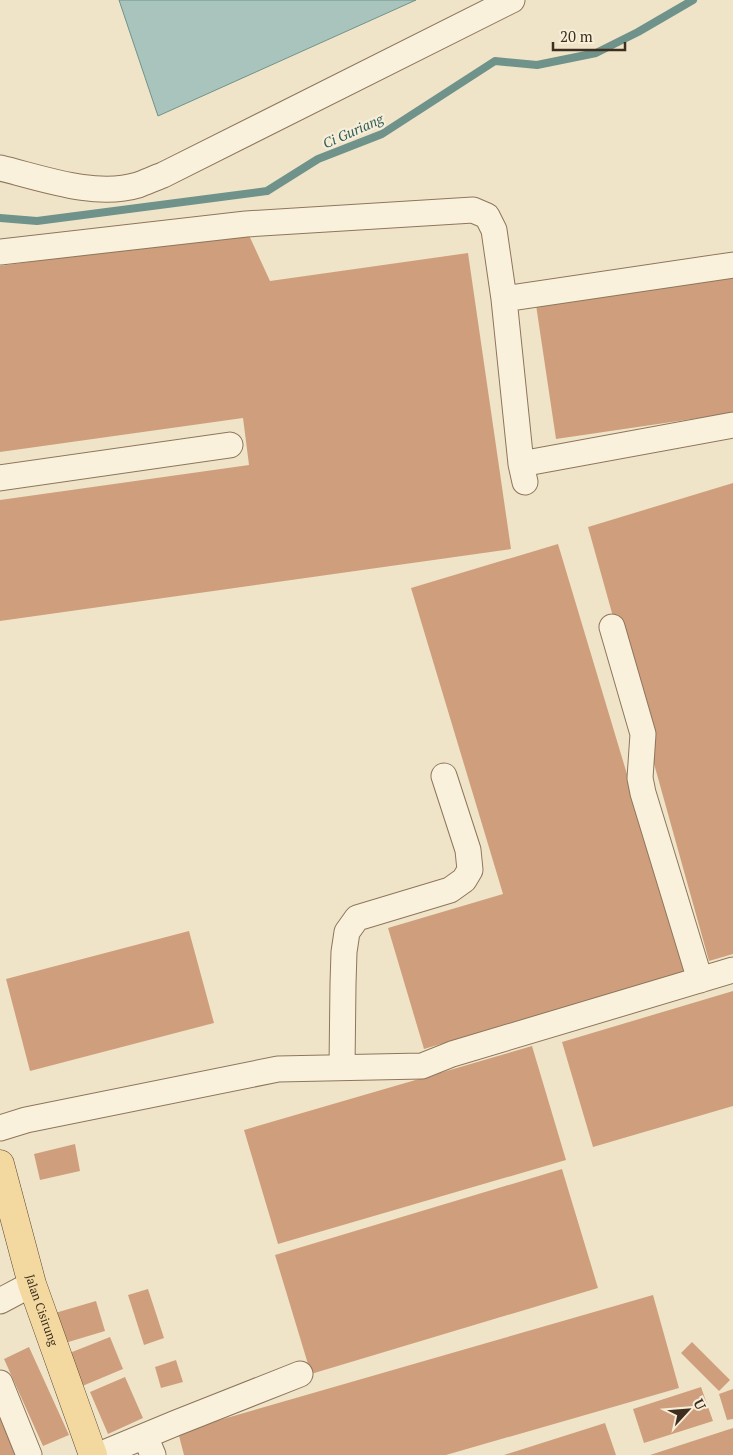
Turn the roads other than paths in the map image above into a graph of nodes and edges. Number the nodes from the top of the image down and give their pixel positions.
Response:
1 (512, 0) edge
2 (0, 168) edge
3 (0, 252) edge
4 (733, 265) edge
5 (504, 299) junction
6 (733, 425) edge
7 (230, 445) dead end
8 (0, 478) edge
9 (612, 627) dead end
10 (444, 776) dead end
11 (733, 970) edge
12 (700, 980) junction
13 (342, 1067) junction
14 (0, 1128) edge
15 (0, 1164) edge
16 (8, 1225) edge
17 (32, 1284) junction
18 (0, 1301) edge
19 (300, 1374) dead end
20 (0, 1384) edge
21 (149, 1446) edge
22 (29, 1455) edge
23 (93, 1455) edge
24 (99, 1455) edge

1 - 2 street
3 - 5 street
4 - 5 street
5 - 6 street
7 - 8 street
9 - 12 street
10 - 13 street
11 - 12 street
12 - 13 street
13 - 14 street
15 - 16 main road, Jalan Cisirung
16 - 17 main road, Jalan Cisirung
17 - 18 street
17 - 23 main road, Jalan Cisirung
19 - 21 street
20 - 22 street
21 - 24 street

